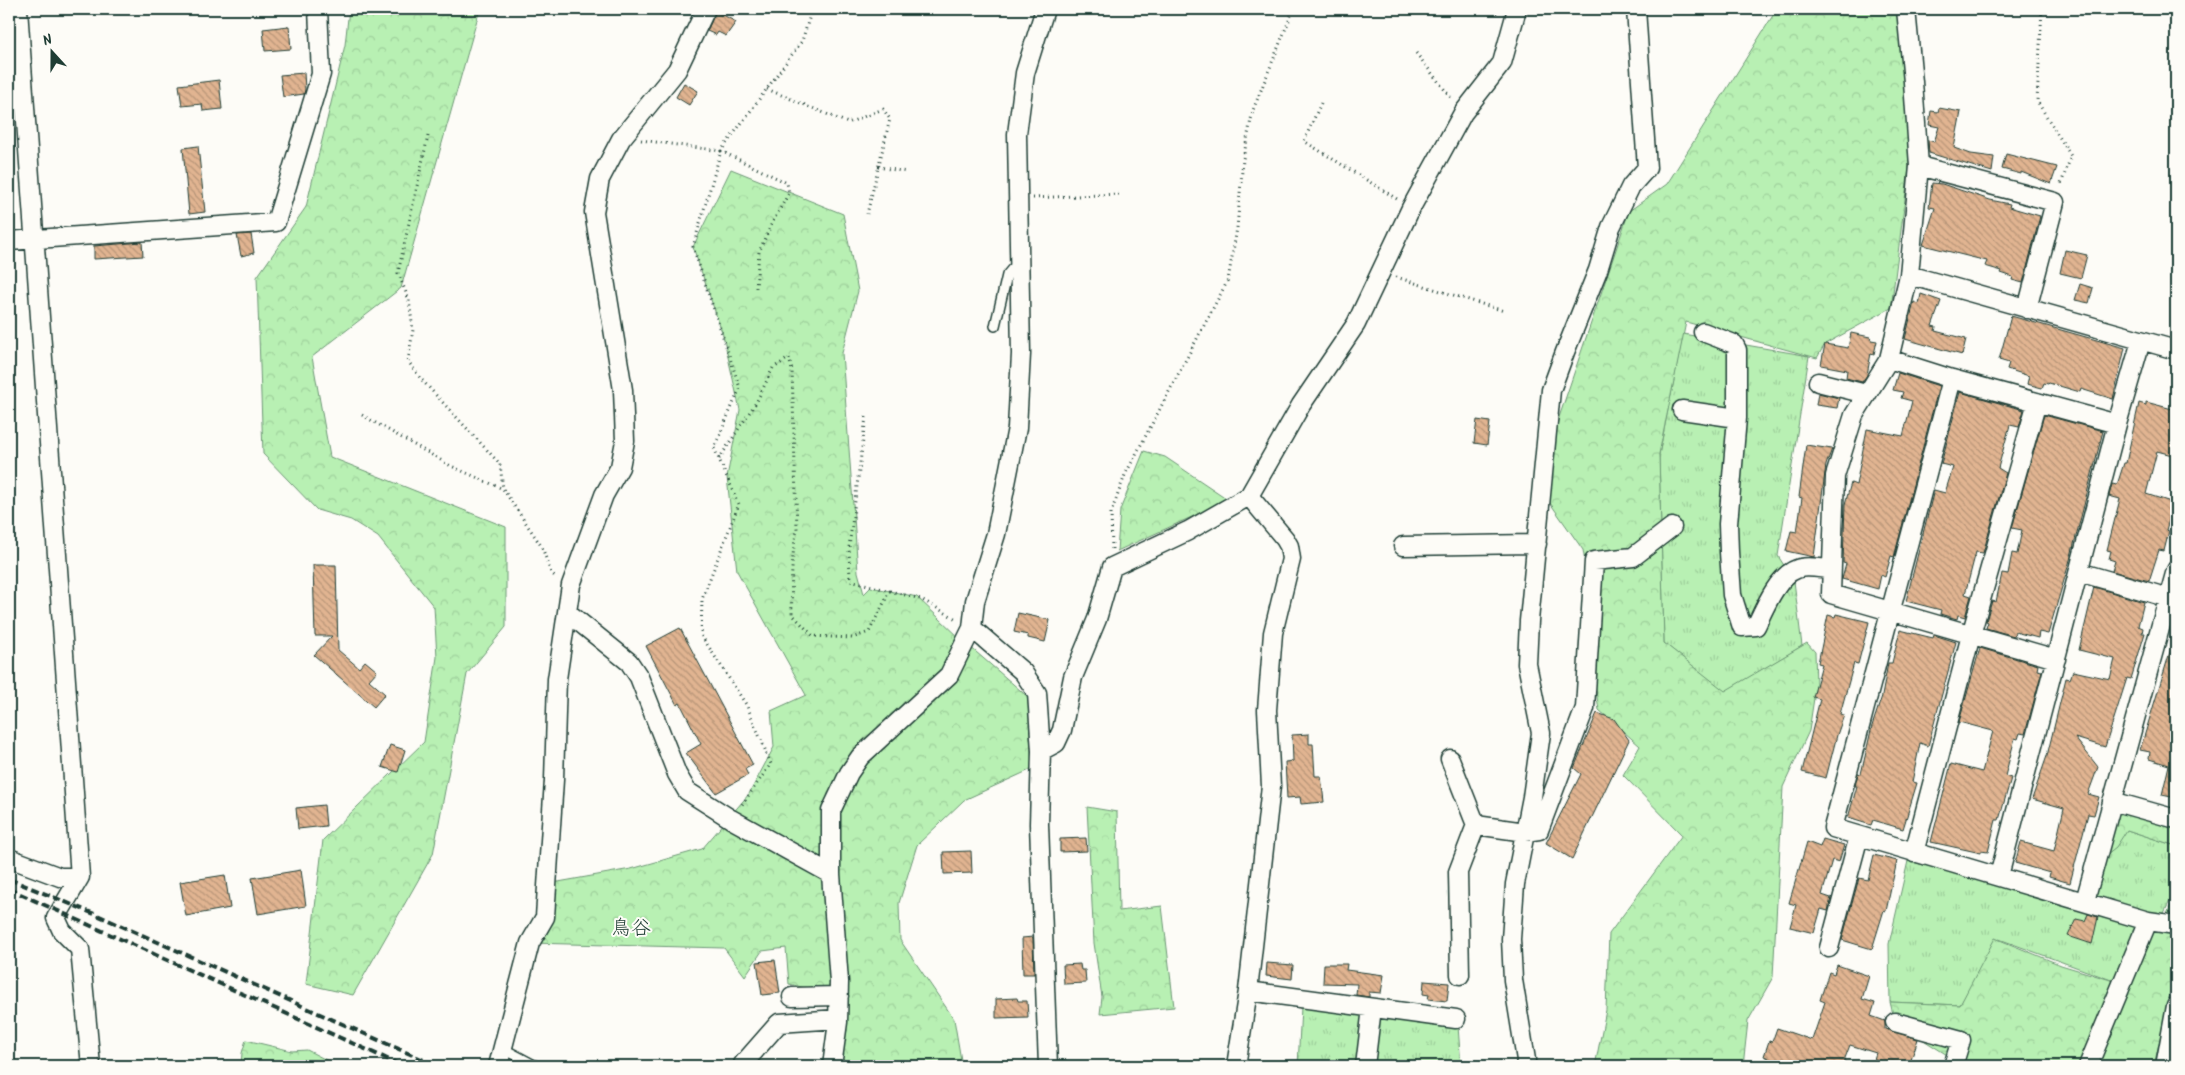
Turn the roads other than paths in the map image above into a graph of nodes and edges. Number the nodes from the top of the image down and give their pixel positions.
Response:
1 (18, 9) edge
2 (318, 9) edge
3 (706, 9) edge
4 (1045, 9) edge
5 (1516, 9) edge
6 (1636, 9) edge
7 (1906, 9) edge
8 (1918, 166) junction
9 (34, 239) junction
10 (9, 241) edge
11 (1019, 266) junction
12 (1909, 275) junction
13 (2027, 309) junction
14 (996, 326) dead end
15 (1703, 332) dead end
16 (2141, 341) junction
17 (2176, 350) edge
18 (1889, 359) junction
19 (1952, 379) junction
20 (1818, 382) dead end
21 (1866, 394) junction
22 (2037, 402) junction
23 (1682, 410) dead end
24 (1737, 418) junction
25 (2117, 424) junction
26 (1250, 496) junction
27 (1672, 528) dead end
28 (1537, 544) junction
29 (1403, 546) dead end
30 (1832, 569) junction
31 (2176, 570) edge
32 (2079, 572) junction
33 (2172, 600) edge
34 (567, 612) junction
35 (1889, 612) junction
36 (972, 628) junction
37 (1971, 635) junction
38 (2056, 659) junction
39 (1041, 751) junction
40 (1450, 759) dead end
41 (2112, 801) junction
42 (2176, 819) edge
43 (1476, 825) junction
44 (1525, 832) junction
45 (1859, 836) junction
46 (1914, 853) junction
47 (9, 858) edge
48 (831, 874) junction
49 (1999, 876) junction
50 (80, 877) junction
51 (2085, 901) junction
52 (2148, 921) junction
53 (2176, 925) edge
54 (1829, 948) dead end
55 (1460, 975) dead end
56 (1248, 992) junction
57 (839, 996) junction
58 (792, 997) dead end
59 (2176, 1006) edge
60 (1372, 1008) junction
61 (838, 1019) junction
62 (1456, 1019) dead end
63 (1894, 1022) dead end
64 (499, 1058) edge
65 (91, 1066) edge
66 (536, 1066) edge
67 (743, 1066) edge
68 (832, 1066) edge
69 (1048, 1066) edge
70 (1236, 1066) edge
71 (1365, 1066) edge
72 (1524, 1066) edge
73 (1953, 1066) edge
74 (2088, 1066) edge
75 (2165, 1066) edge

1 - 9 street
2 - 9 street
3 - 34 street
4 - 11 street
5 - 26 street
6 - 28 street
7 - 8 street
8 - 12 street
8 - 13 street
9 - 10 street
9 - 50 street
11 - 14 lane
11 - 36 street
12 - 13 street
12 - 18 street
13 - 16 street
15 - 24 street
16 - 17 street
16 - 25 street
18 - 19 street
18 - 21 street
19 - 22 street
19 - 35 street
20 - 21 street
21 - 30 street
22 - 25 street
22 - 37 street
23 - 24 street
24 - 30 street
25 - 32 street
26 - 39 street
26 - 56 street
27 - 44 street
28 - 29 street
28 - 44 street
30 - 35 street
31 - 33 street
32 - 33 street
32 - 38 street
33 - 41 street
34 - 48 street
34 - 64 street
35 - 37 street
35 - 45 street
36 - 39 street
36 - 48 street
37 - 38 street
37 - 46 street
38 - 49 street
39 - 69 street
40 - 43 street
41 - 42 street
41 - 51 street
43 - 44 street
43 - 55 street
44 - 72 street
45 - 46 street
45 - 54 street
46 - 49 street
47 - 50 street
48 - 57 street
49 - 51 street
50 - 65 street
51 - 52 street
52 - 53 street
52 - 74 street
56 - 60 street
56 - 70 street
57 - 58 street
57 - 61 street
59 - 75 street
60 - 62 street
60 - 71 street
61 - 67 street
61 - 68 street
63 - 73 street
64 - 66 lane

